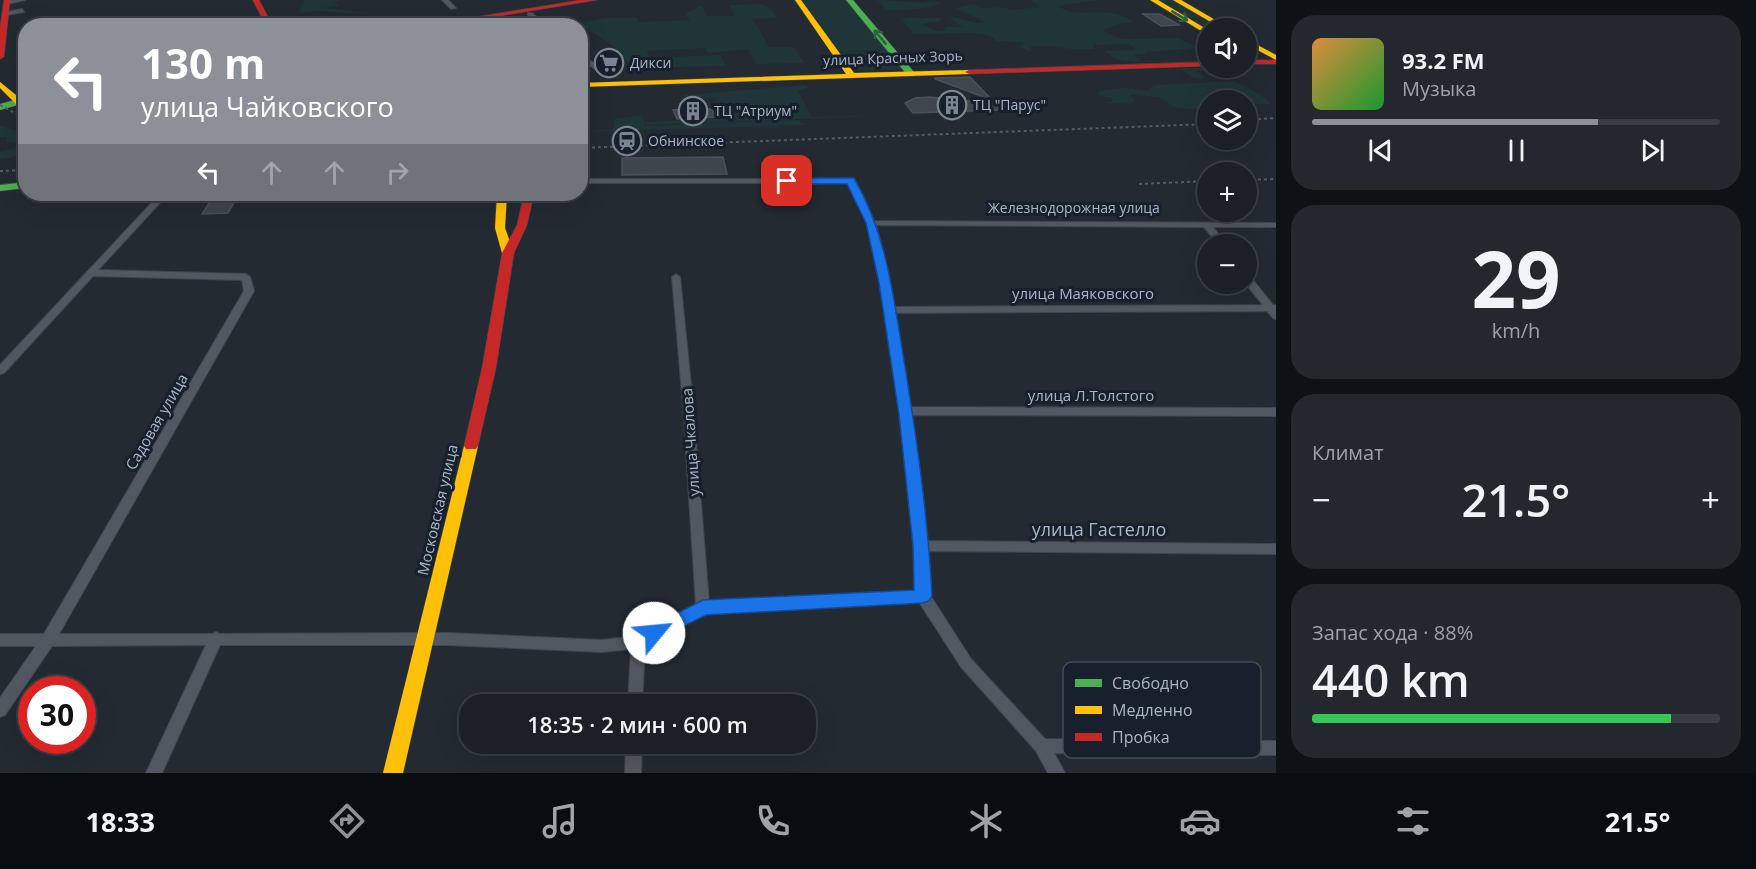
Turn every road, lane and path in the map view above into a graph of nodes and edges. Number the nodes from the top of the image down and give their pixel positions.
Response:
1 (22, 0) edge
2 (256, 0) edge
3 (445, 0) edge
4 (594, 0) edge
5 (798, 0) edge
6 (849, 0) edge
7 (1153, 0) edge
8 (1176, 0) edge
9 (6, 5) edge
10 (453, 8) dead end
11 (22, 11) dead end
12 (530, 14) dead end
13 (269, 18) edge
14 (475, 18) edge
15 (535, 18) edge
16 (1208, 18) edge
17 (1197, 26) edge
18 (1257, 48) edge
19 (0, 57) edge
20 (1257, 60) edge
21 (1276, 60) edge
22 (588, 61) edge
23 (1197, 64) edge
24 (598, 69) dead end
25 (911, 74) junction
26 (852, 76) junction
27 (0, 84) edge
28 (588, 85) edge
29 (18, 100) edge
30 (18, 105) edge
31 (0, 107) edge
32 (588, 181) edge
33 (18, 186) edge
34 (0, 188) edge
35 (158, 201) edge
36 (502, 201) edge
37 (528, 201) edge
38 (525, 219) junction
39 (500, 222) junction
40 (871, 223) junction
41 (1207, 225) junction
42 (1276, 225) edge
43 (1214, 234) edge
44 (508, 253) junction
45 (91, 273) junction
46 (676, 277) dead end
47 (1257, 290) edge
48 (889, 310) junction
49 (1274, 310) edge
50 (0, 371) edge
51 (905, 411) junction
52 (1276, 412) edge
53 (921, 546) junction
54 (1276, 549) edge
55 (923, 596) junction
56 (703, 608) junction
57 (216, 638) junction
58 (424, 639) junction
59 (0, 640) edge
60 (48, 640) junction
61 (638, 642) junction
62 (636, 694) edge
63 (0, 710) edge
64 (1041, 746) junction
65 (1063, 746) edge
66 (1261, 748) edge
67 (1276, 748) edge
68 (634, 754) edge
69 (154, 773) edge
70 (393, 773) edge
71 (633, 773) edge
72 (1058, 773) edge

1 - 9 street
2 - 13 street
3 - 10 street
4 - 14 street
5 - 26 street
25 -> 6 street
7 -> 17 street
8 - 16 street
9 - 11 street
9 - 19 street
12 - 15 street
18 - 21 street
20 - 21 street
22 - 24 street
23 - 25 street, улица Красных Зорь
25 - 26 street, улица Красных Зорь
26 - 28 street, улица Красных Зорь
27 - 29 street
30 - 31 street
32 - 40 street
33 - 34 street
35 - 45 street
36 - 39 street, Московская улица
37 - 38 street, Московская улица
38 - 39 street
38 - 44 street, Московская улица
39 - 44 street, Московская улица
40 - 41 street, Железнодорожная улица
40 - 48 street
41 - 42 street, Железнодорожная улица
41 - 43 street
44 - 58 street, Московская улица
45 - 50 street
45 - 60 street, Садовая улица
46 - 56 street, улица Чкалова
47 - 49 street
48 - 49 street, улица Маяковского
48 - 51 street
51 - 52 street, улица Л.Толстого
51 - 53 street
53 - 54 street, улица Гастелло
53 - 55 street
55 - 56 street
55 - 64 street
56 - 61 street
57 - 58 street
57 - 60 street
57 - 69 street
58 - 61 street
58 - 70 street, Московская улица
59 - 60 street
60 - 63 street, Садовая улица
61 - 62 street
64 - 65 street
64 - 72 street
66 - 67 street
68 - 71 street

